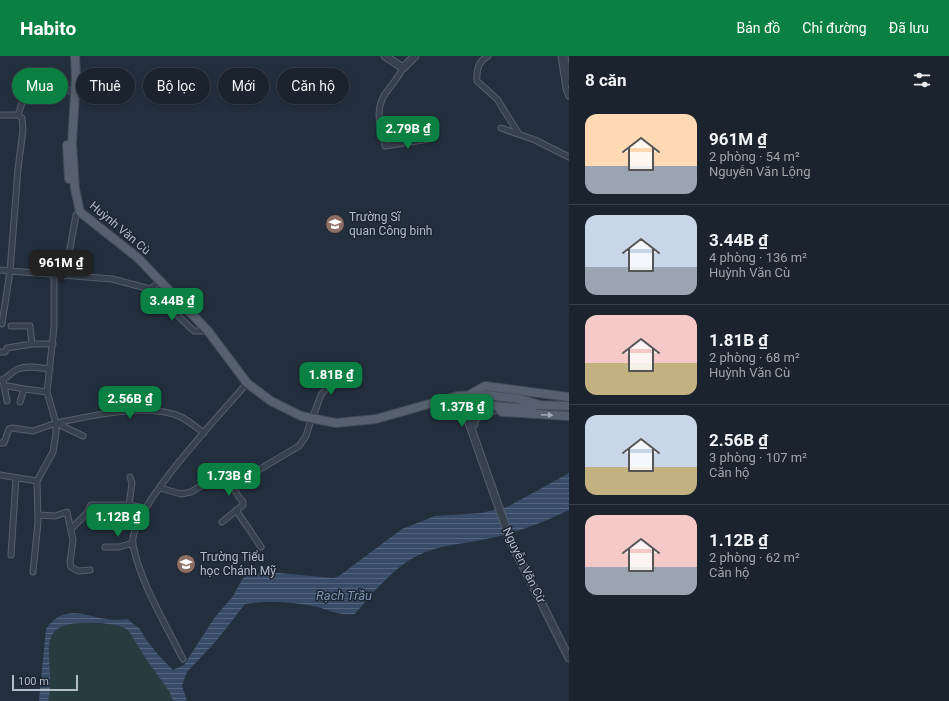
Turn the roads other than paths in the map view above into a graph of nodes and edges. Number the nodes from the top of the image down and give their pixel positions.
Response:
1 (70, 56) edge
2 (75, 56) edge
3 (385, 56) edge
4 (415, 56) edge
5 (488, 56) edge
6 (561, 56) edge
7 (565, 56) edge
8 (403, 68) junction
9 (569, 83) edge
10 (70, 91) junction
11 (569, 96) edge
12 (0, 115) edge
13 (18, 115) junction
14 (501, 128) dead end
15 (519, 134) junction
16 (429, 139) dead end
17 (569, 157) edge
18 (77, 212) junction
19 (0, 270) edge
20 (10, 271) junction
21 (54, 275) junction
22 (65, 276) junction
23 (156, 285) junction
24 (2, 324) dead end
25 (10, 326) dead end
26 (32, 344) junction
27 (53, 344) junction
28 (0, 352) edge
29 (343, 368) dead end
30 (50, 369) junction
31 (2, 380) edge
32 (246, 384) junction
33 (8, 386) dead end
34 (24, 389) junction
35 (48, 392) junction
36 (474, 392) junction
37 (569, 397) edge
38 (7, 401) dead end
39 (464, 401) junction
40 (20, 402) dead end
41 (540, 405) junction
42 (569, 406) edge
43 (496, 407) junction
44 (569, 416) edge
45 (311, 421) junction
46 (474, 421) junction
47 (56, 423) junction
48 (204, 433) junction
49 (83, 436) dead end
50 (0, 443) edge
51 (479, 447) junction
52 (0, 475) edge
53 (130, 477) dead end
54 (16, 478) junction
55 (240, 481) junction
56 (37, 482) junction
57 (160, 488) junction
58 (129, 504) junction
59 (145, 508) junction
60 (236, 510) junction
61 (38, 515) junction
62 (222, 522) dead end
63 (71, 529) junction
64 (133, 543) junction
65 (261, 546) dead end
66 (105, 547) dead end
67 (12, 555) dead end
68 (90, 570) dead end
69 (33, 572) dead end
70 (569, 658) edge
71 (183, 659) dead end

1 - 10 main road
2 - 18 main road, Huỳnh Văn Cù
3 - 8 street
4 - 8 street
5 - 15 street
6 - 11 street
7 - 9 street
8 - 16 street
10 - 13 street
10 - 18 main road
12 - 13 street
13 - 20 street
14 - 15 street
15 - 17 street
18 - 22 street
18 - 23 main road
19 - 20 street
20 - 21 street
20 - 24 street
21 - 22 street
21 - 27 street
22 - 23 street
23 - 32 main road
25 - 26 street
26 - 27 street
26 - 28 street
27 - 30 street
29 - 45 street
30 - 31 street
30 - 35 street
31 - 38 street
32 - 45 main road
32 - 48 street
33 - 34 street
34 - 35 street
34 - 40 street
35 - 47 street
36 - 37 main road
36 - 39 main road
36 - 41 main road
39 - 43 main road
39 - 45 main road
39 - 46 street, Nguyễn Văn Cừ
39 - 51 street, Nguyễn Văn Cừ
41 - 42 main road
41 - 43 main road
43 -> 44 main road
43 - 46 street
45 - 55 street
46 - 51 street, Nguyễn Văn Cừ
47 - 48 street
47 - 49 street
47 - 50 street
47 - 56 street
48 - 57 street
51 - 70 street, Nguyễn Văn Cừ
52 - 54 street
53 - 58 street
54 - 56 street
54 - 67 street
55 - 57 street
55 - 60 street
56 - 61 street
57 - 59 street
58 - 59 street
58 - 63 street
59 - 64 street
60 - 62 street
60 - 65 street
61 - 63 street
61 - 69 street
63 - 68 street
64 - 66 street
64 - 71 street

